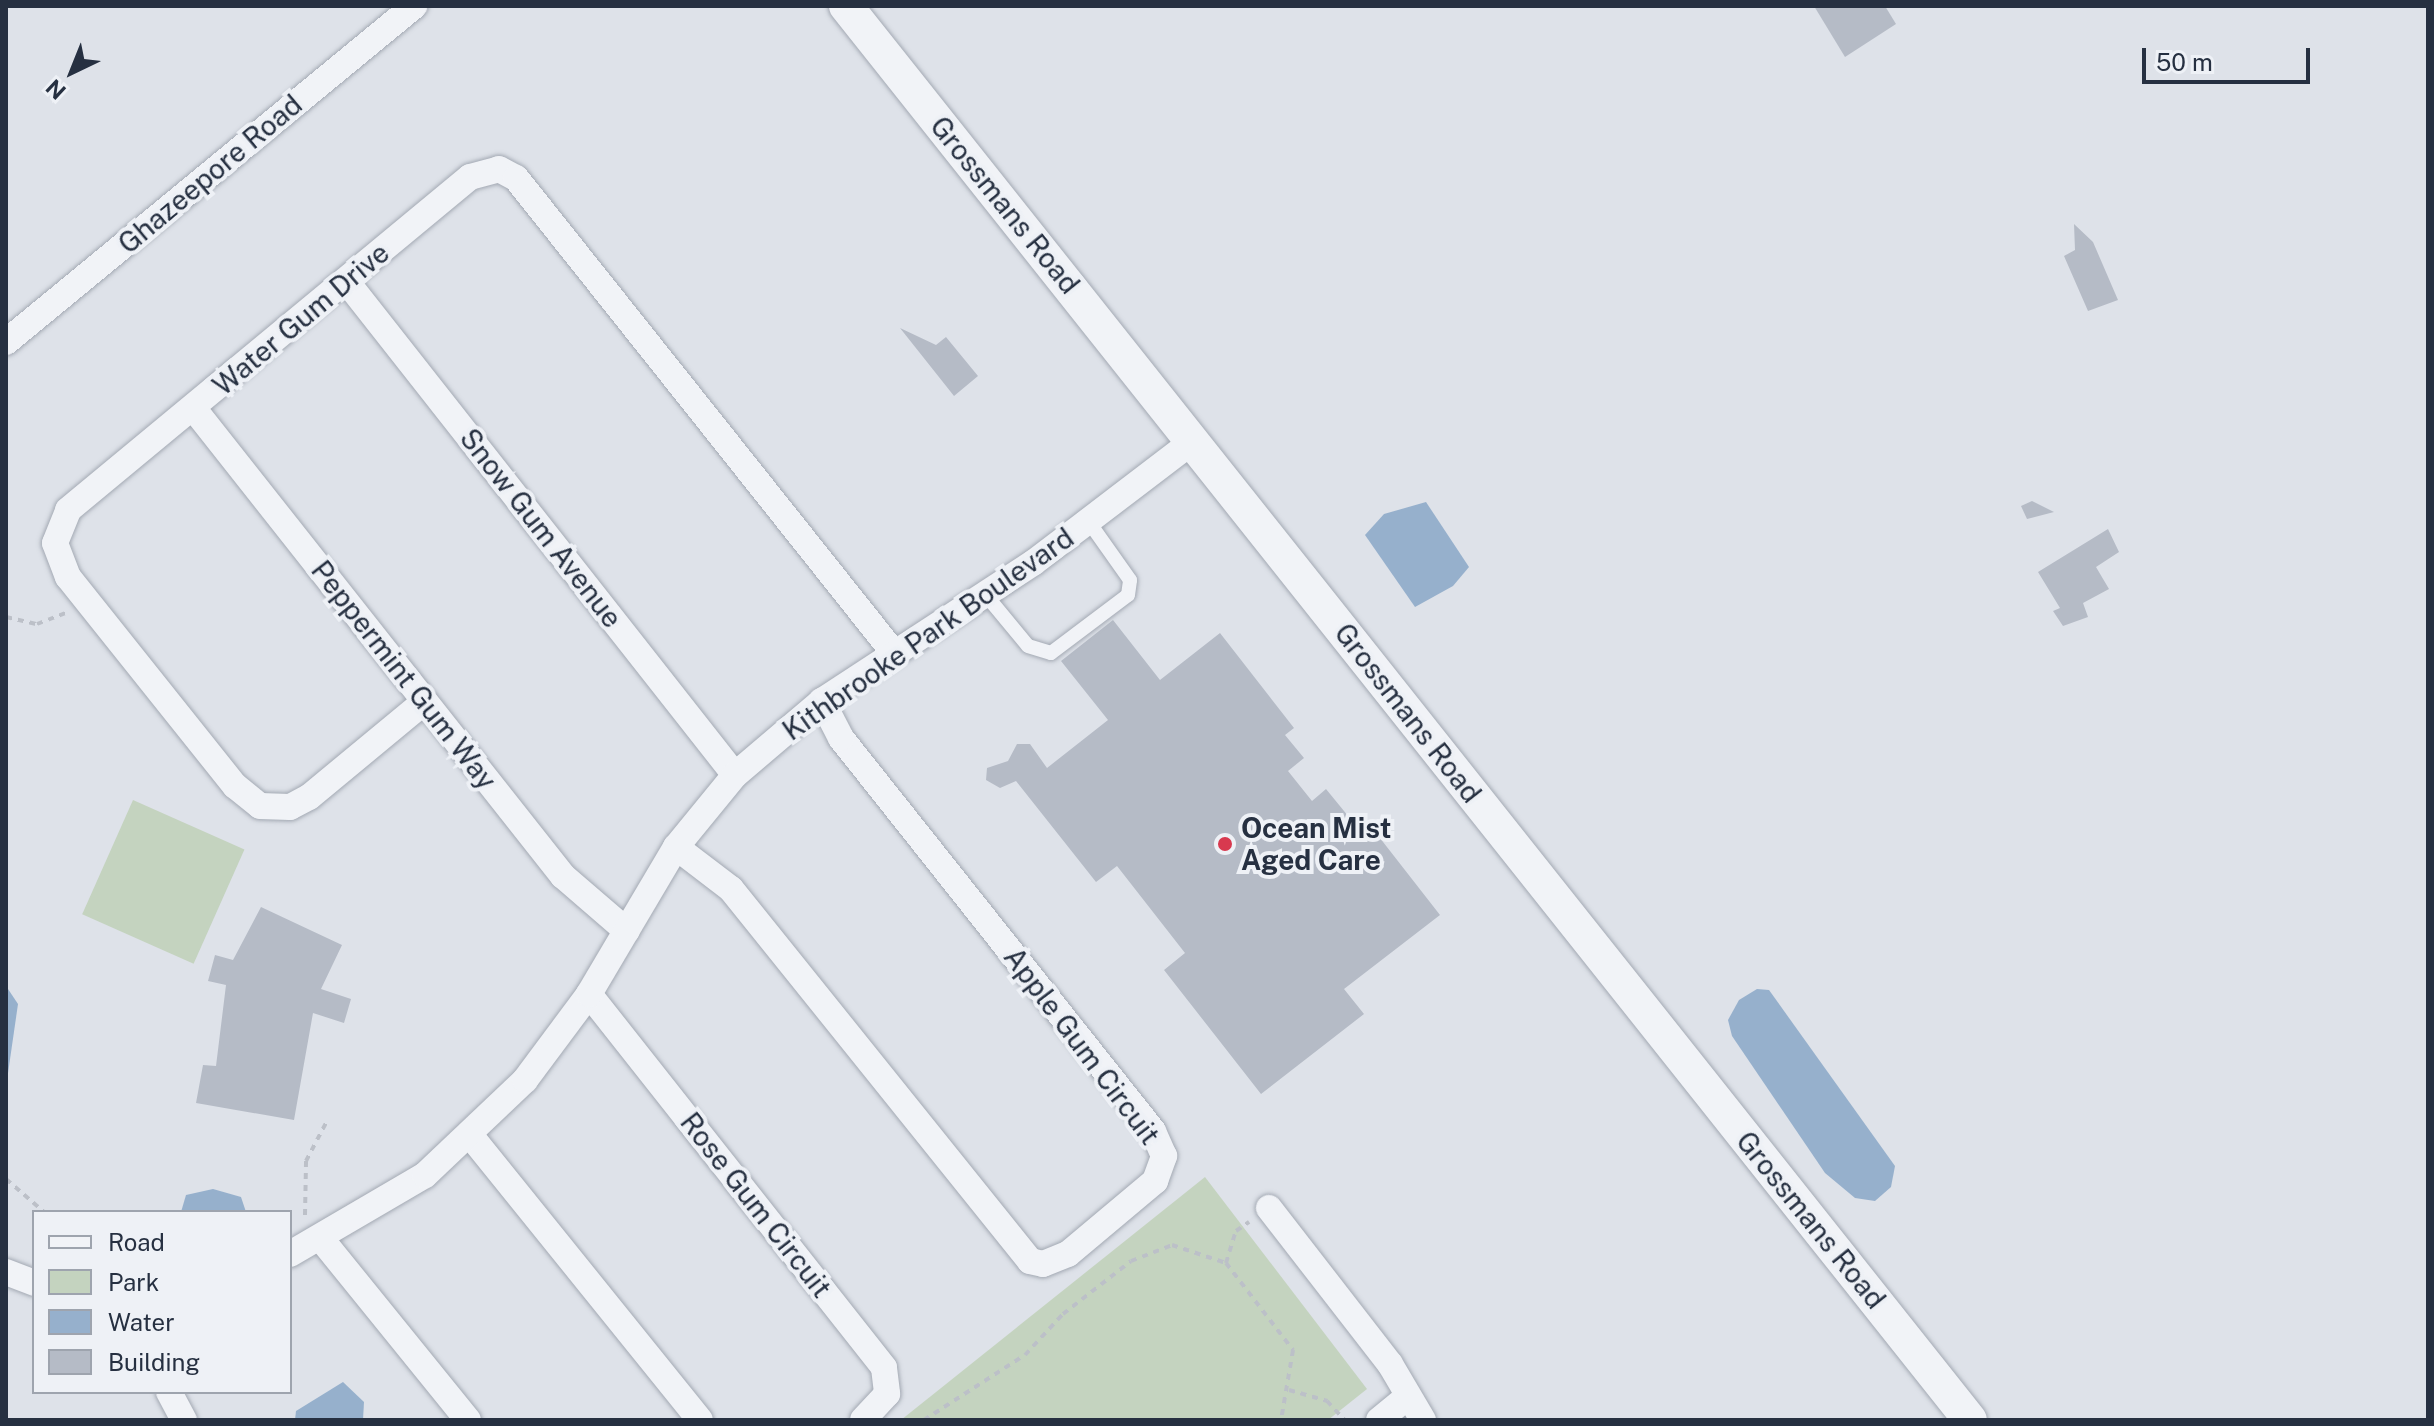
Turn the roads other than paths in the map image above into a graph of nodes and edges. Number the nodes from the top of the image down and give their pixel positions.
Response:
1 (414, 6) edge
2 (846, 6) edge
3 (347, 282) junction
4 (6, 342) edge
5 (194, 409) junction
6 (1193, 441) junction
7 (1089, 522) junction
8 (985, 594) junction
9 (894, 653) junction
10 (822, 701) junction
11 (424, 702) junction
12 (735, 775) junction
13 (676, 847) junction
14 (627, 931) junction
15 (589, 994) junction
16 (470, 1135) junction
17 (1269, 1208) road end
18 (322, 1240) junction
19 (292, 1253) edge
20 (6, 1272) edge
21 (32, 1282) edge
22 (170, 1394) edge
23 (1406, 1398) junction
24 (184, 1420) edge
25 (468, 1420) edge
26 (700, 1420) edge
27 (863, 1420) edge
28 (1379, 1420) edge
29 (1423, 1420) edge
30 (1970, 1420) edge

1 - 4 street, Ghazeepore Road
2 - 6 street, Grossmans Road
3 - 5 street, Water Gum Drive
3 - 9 street, Water Gum Drive
3 - 12 street, Snow Gum Avenue
5 - 11 street, Peppermint Gum Way
5 - 11 street, Water Gum Drive
6 - 7 street, Kithbrooke Park Boulevard
6 - 30 street, Grossmans Road
7 - 8 street, Kithbrooke Park Boulevard
7 - 8 lane
8 - 9 street, Kithbrooke Park Boulevard
9 - 10 street, Kithbrooke Park Boulevard
10 - 12 street, Kithbrooke Park Boulevard
10 - 13 street, Apple Gum Circuit
11 - 14 street, Peppermint Gum Way
12 - 13 street, Kithbrooke Park Boulevard
13 - 14 street, Kithbrooke Park Boulevard
14 - 15 street, Kithbrooke Park Boulevard
15 - 16 street, Kithbrooke Park Boulevard
15 - 27 street, Rose Gum Circuit
16 - 18 street, Kithbrooke Park Boulevard
16 - 26 street
17 - 23 street
18 - 19 street, Kithbrooke Park Boulevard
18 - 25 street
20 - 21 street
22 - 24 street
23 - 28 street
23 - 29 street

